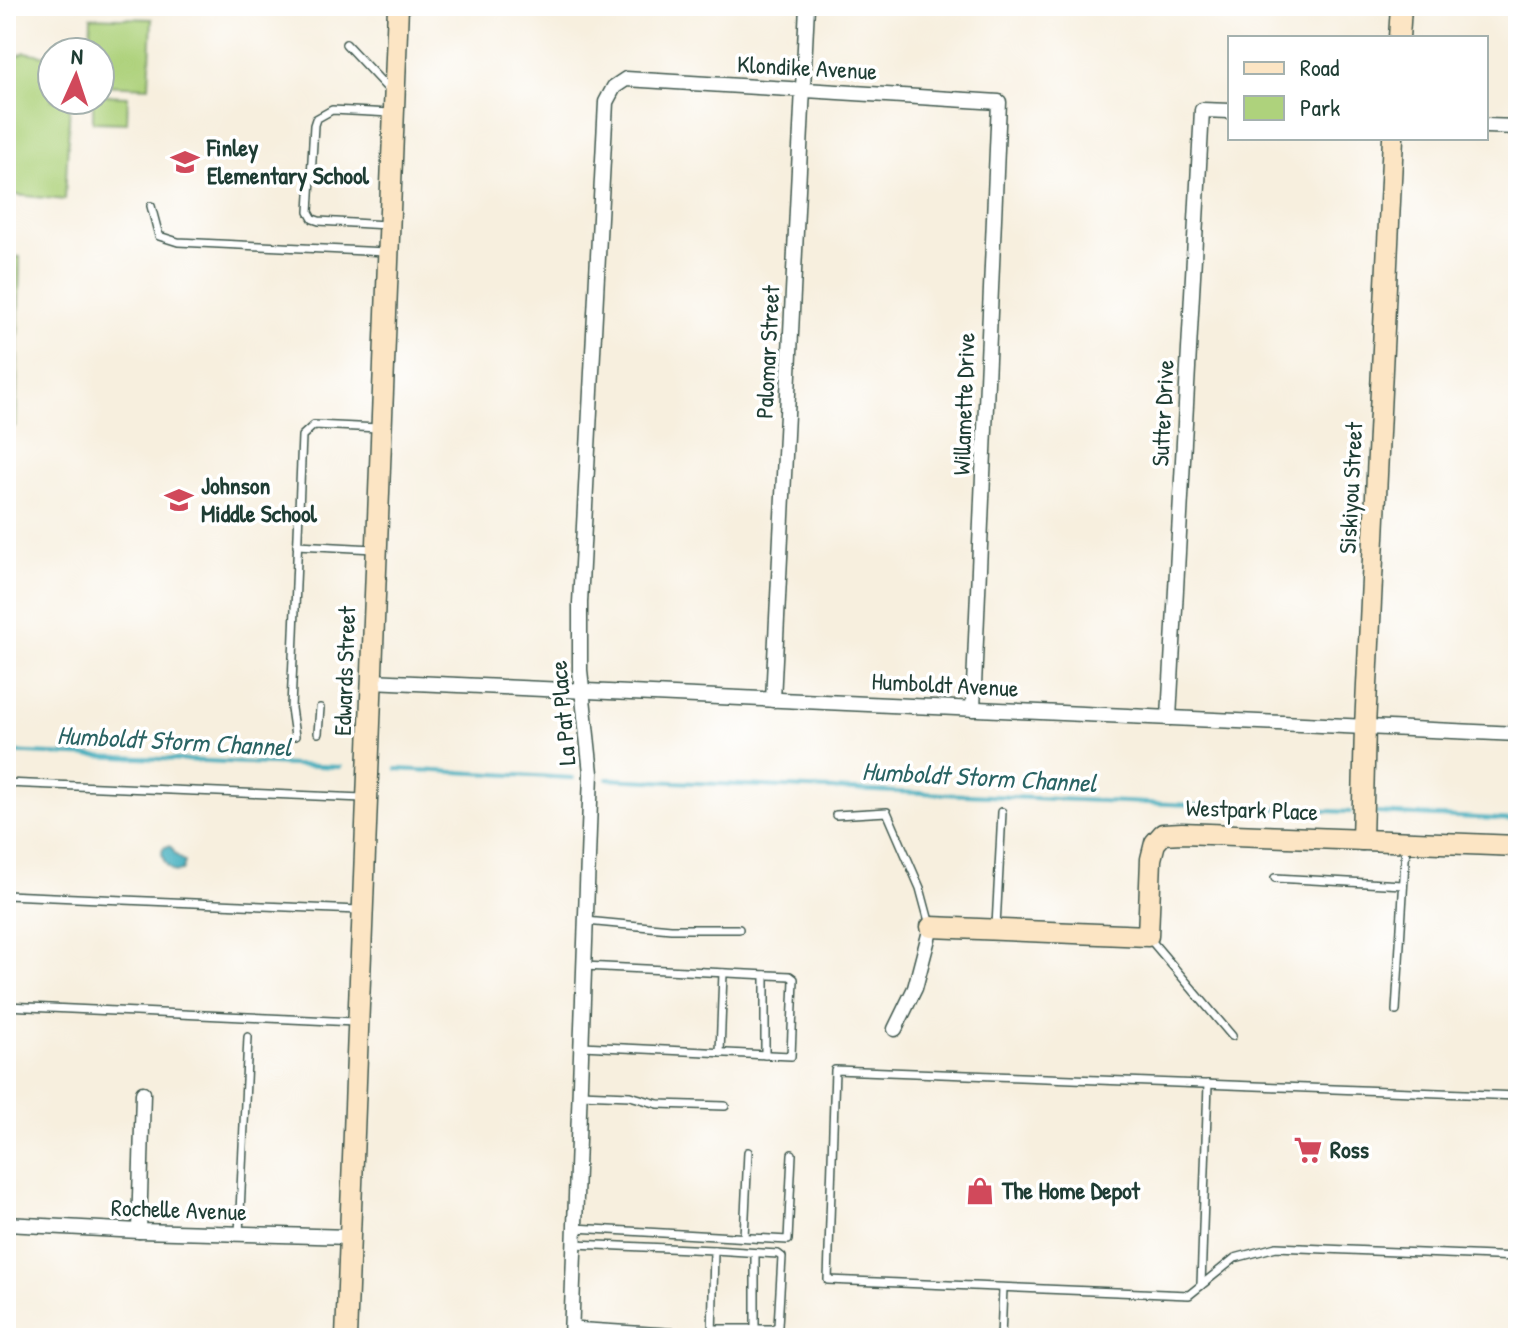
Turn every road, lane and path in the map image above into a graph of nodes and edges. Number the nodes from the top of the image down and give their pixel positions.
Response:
1 (398, 6) edge
2 (807, 6) edge
3 (1401, 6) edge
4 (1399, 36) edge
5 (346, 44) dead end
6 (614, 87) joint
7 (803, 90) junction
8 (999, 102) joint
9 (394, 104) junction
10 (1228, 111) edge
11 (1488, 126) edge
12 (1518, 127) edge
13 (1393, 140) edge
14 (151, 206) dead end
15 (388, 225) junction
16 (388, 252) junction
17 (381, 428) junction
18 (297, 545) junction
19 (376, 549) junction
20 (371, 681) junction
21 (582, 691) junction
22 (773, 700) junction
23 (320, 708) dead end
24 (973, 709) junction
25 (1169, 718) junction
26 (1365, 727) junction
27 (318, 733) dead end
28 (1518, 734) edge
29 (295, 736) dead end
30 (6, 783) edge
31 (366, 798) junction
32 (1002, 812) dead end
33 (836, 815) dead end
34 (1362, 823) junction
35 (1406, 842) junction
36 (1518, 846) edge
37 (1275, 878) dead end
38 (1403, 885) junction
39 (6, 895) edge
40 (362, 911) junction
41 (586, 921) junction
42 (931, 927) junction
43 (739, 929) dead end
44 (996, 930) junction
45 (1148, 936) junction
46 (584, 966) junction
47 (723, 973) junction
48 (765, 975) junction
49 (6, 1006) edge
50 (1396, 1011) dead end
51 (357, 1022) junction
52 (895, 1029) dead end
53 (1232, 1036) dead end
54 (248, 1037) dead end
55 (582, 1046) junction
56 (720, 1053) junction
57 (765, 1055) junction
58 (1208, 1084) junction
59 (143, 1093) dead end
60 (580, 1094) junction
61 (1518, 1096) edge
62 (725, 1106) dead end
63 (748, 1152) dead end
64 (792, 1154) dead end
65 (6, 1224) edge
66 (575, 1228) junction
67 (139, 1231) junction
68 (239, 1234) junction
69 (350, 1237) junction
70 (744, 1237) junction
71 (574, 1244) junction
72 (714, 1250) junction
73 (755, 1253) junction
74 (1518, 1257) edge
75 (1201, 1285) junction
76 (1003, 1288) junction
77 (755, 1329) junction
78 (571, 1332) edge
79 (712, 1335) edge
80 (6, 1336) edge
81 (57, 1338) edge
82 (346, 1338) edge
83 (723, 1338) edge
84 (1001, 1338) edge

1 - 9 street, Edwards Street
2 - 7 street, Palomar Street
3 - 4 street
5 - 9 lane
6 - 7 street, Klondike Avenue
6 - 21 street, La Pat Place
7 - 8 street, Klondike Avenue
7 - 22 street, Palomar Street
8 - 24 street, Willamette Drive
9 - 15 street, Edwards Street
9 - 15 lane
10 - 25 street, Sutter Drive
11 - 12 street
13 - 26 street, Siskiyou Street
14 - 16 lane
15 - 16 street, Edwards Street
16 - 17 street, Edwards Street
17 - 18 lane
17 - 19 street, Edwards Street
18 - 19 lane
18 - 29 lane
19 - 20 street, Edwards Street
20 - 21 street, Humboldt Avenue
20 - 31 street, Edwards Street
21 - 22 street, Humboldt Avenue
21 - 41 street, La Pat Place
22 - 24 street, Humboldt Avenue
23 - 27 lane
24 - 25 street, Humboldt Avenue
25 - 26 street, Humboldt Avenue
26 - 28 street, Humboldt Avenue
26 - 34 street, Siskiyou Street
30 - 31 lane
31 - 40 street, Edwards Street
32 - 44 lane
33 - 42 lane
34 - 35 street, Westpark Place
34 - 45 street, Westpark Place
35 - 36 street, Westpark Place
35 - 38 lane
37 - 38 lane
38 - 50 lane
39 - 40 lane
40 - 51 street, Edwards Street
41 - 43 lane
41 - 46 street, La Pat Place
42 - 44 street
42 - 52 street
44 - 45 street
45 - 53 lane
46 - 47 lane
46 - 55 street, La Pat Place
47 - 48 lane
47 - 56 lane
48 - 57 lane
48 - 57 lane
49 - 51 lane
51 - 69 street, Edwards Street
54 - 68 lane
55 - 56 lane
55 - 60 street, La Pat Place
56 - 57 lane
58 - 61 lane
58 - 75 lane
58 - 76 lane
59 - 67 street
60 - 62 lane
60 - 66 street, La Pat Place
63 - 70 lane
64 - 70 lane
65 - 67 street, Rochelle Avenue
66 - 70 lane
66 - 71 street, La Pat Place
67 - 68 street, Rochelle Avenue
68 - 69 street, Rochelle Avenue
69 - 82 street, Edwards Street
71 - 72 lane
71 - 78 street, La Pat Place
72 - 73 lane
72 - 79 lane
73 - 77 lane
73 - 77 lane
74 - 75 lane
75 - 76 lane
76 - 84 lane
77 - 79 lane
78 - 79 lane
79 - 83 lane
80 - 81 lane

